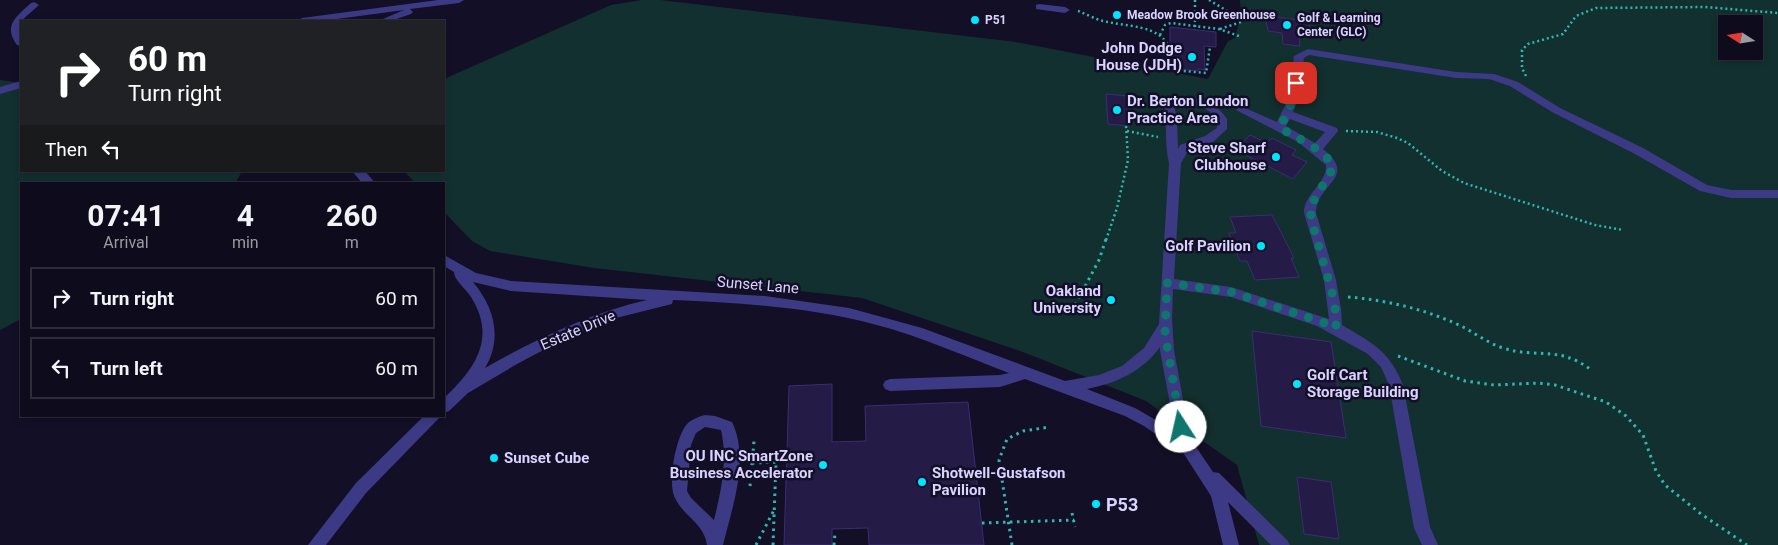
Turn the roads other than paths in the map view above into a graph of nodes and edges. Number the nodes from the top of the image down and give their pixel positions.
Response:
1 (459, 0) edge
2 (439, 3) junction
3 (34, 5) dead end
4 (1039, 7) dead end
5 (1065, 10) road end
6 (20, 20) edge
7 (310, 20) edge
8 (386, 20) edge
9 (20, 21) edge
10 (20, 42) edge
11 (20, 84) edge
12 (0, 91) edge
13 (1241, 110) dead end
14 (1288, 114) junction
15 (1280, 128) junction
16 (1316, 149) junction
17 (1175, 163) junction
18 (359, 172) edge
19 (368, 182) edge
20 (1778, 194) edge
21 (449, 264) edge
22 (1167, 283) junction
23 (701, 296) junction
24 (1165, 319) junction
25 (1336, 328) junction
26 (1026, 373) junction
27 (890, 384) dead end
28 (1063, 386) junction
29 (464, 388) junction
30 (445, 406) edge
31 (433, 417) edge
32 (1187, 448) junction
33 (1199, 464) junction
34 (715, 544) edge
35 (316, 545) edge
36 (1231, 545) edge
37 (1282, 545) edge
38 (1430, 545) edge

1 - 2 street
2 - 7 street
2 - 8 street
3 - 6 street
4 - 5 street
9 - 10 street
11 - 12 street
13 - 15 street
14 - 15 street
14 - 16 street
14 - 20 street
15 - 16 street
16 - 25 street
17 - 17 street
17 - 22 street
18 - 19 street
21 - 23 street, Sunset Lane
21 - 29 street, Estate Drive
22 - 24 street
22 - 25 street
23 - 26 street, Sunset Lane
23 - 29 street, Estate Drive
24 - 28 street, Sunset Lane
24 - 32 street
25 - 38 street
26 - 27 street
26 - 28 street, Sunset Lane
28 - 32 street, Sunset Lane
29 - 30 street, Estate Drive
31 - 35 street
32 - 33 street
33 - 36 street
33 - 37 street
34 - 34 street

